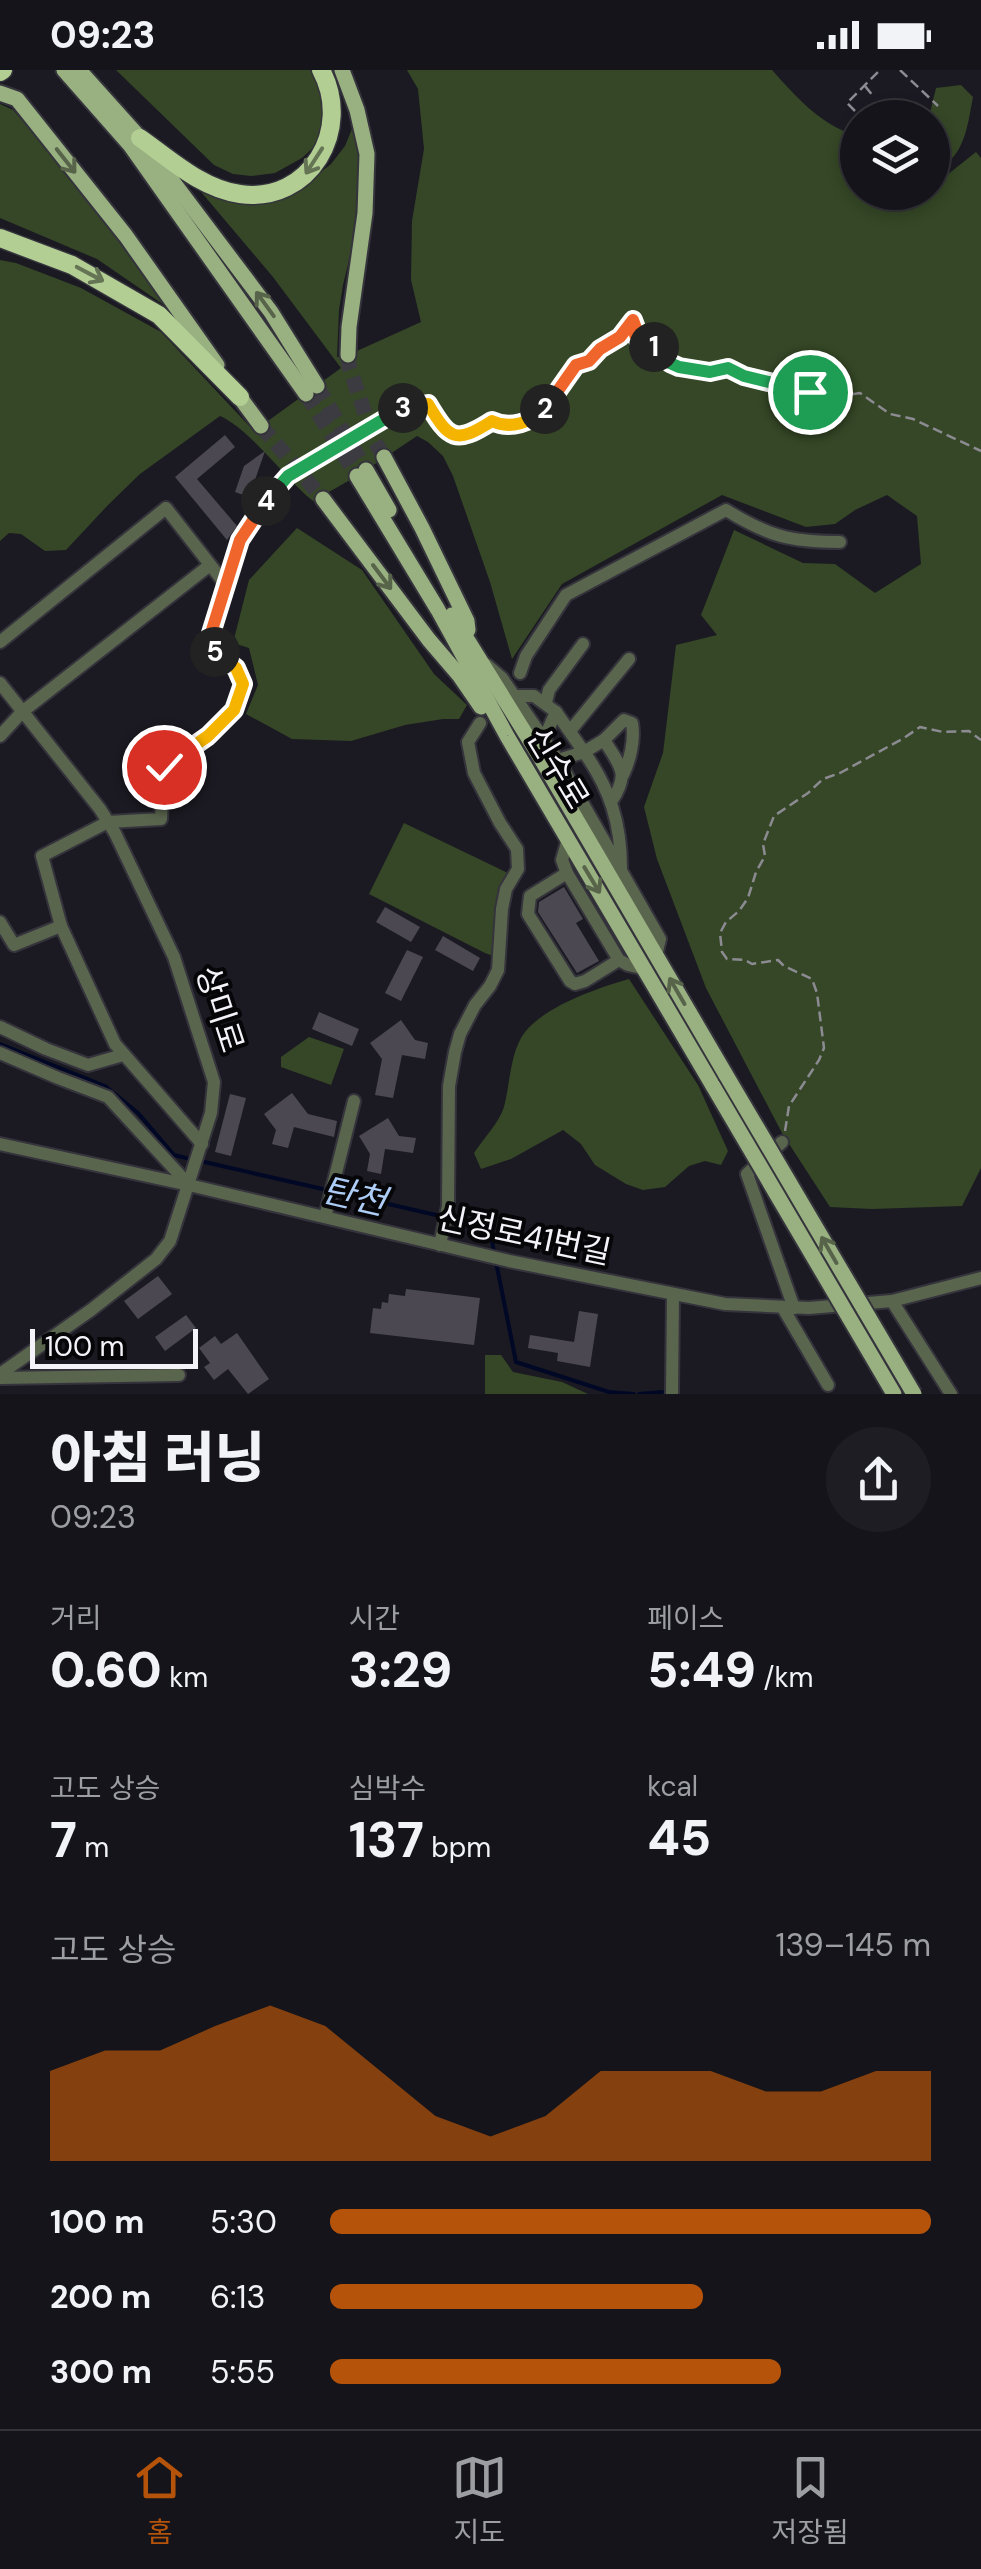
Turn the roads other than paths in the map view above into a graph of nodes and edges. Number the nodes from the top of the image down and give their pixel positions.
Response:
1 (64, 70) edge
2 (79, 70) edge
3 (322, 70) edge
4 (342, 70) edge
5 (0, 94) edge
6 (135, 141) junction
7 (0, 238) edge
8 (348, 356) tunnel mouth
9 (311, 390) tunnel mouth
10 (240, 397) junction
11 (400, 408) road end
12 (261, 426) tunnel mouth
13 (384, 457) tunnel mouth
14 (324, 498) tunnel mouth
15 (840, 542) dead end
16 (210, 565) junction
17 (226, 585) junction
18 (0, 642) edge
19 (583, 644) dead end
20 (473, 650) junction
21 (630, 659) dead end
22 (520, 673) dead end
23 (0, 683) edge
24 (514, 696) junction
25 (551, 707) junction
26 (22, 712) junction
27 (480, 724) dead end
28 (570, 732) junction
29 (0, 736) edge
30 (507, 736) junction
31 (544, 739) junction
32 (604, 740) junction
33 (584, 752) junction
34 (558, 760) junction
35 (623, 774) junction
36 (611, 802) junction
37 (108, 822) junction
38 (568, 839) junction
39 (621, 871) junction
40 (567, 873) junction
41 (0, 922) edge
42 (61, 926) junction
43 (656, 956) junction
44 (619, 960) junction
45 (646, 969) junction
46 (0, 1027) edge
47 (0, 1052) edge
48 (123, 1055) junction
49 (720, 1081) junction
50 (354, 1101) dead end
51 (782, 1142) road end
52 (0, 1144) edge
53 (202, 1144) junction
54 (189, 1185) junction
55 (325, 1218) junction
56 (440, 1245) junction
57 (981, 1278) edge
58 (672, 1295) junction
59 (892, 1301) junction
60 (788, 1308) junction
61 (178, 1375) dead end
62 (0, 1379) edge
63 (828, 1386) dead end
64 (7, 1394) edge
65 (672, 1394) edge
66 (894, 1394) edge
67 (914, 1394) edge
68 (951, 1394) edge

1 - 6 main road
2 - 6 main road
3 -> 6 highway
4 - 8 main road
5 -> 10 main road
6 - 9 main road
7 -> 10 highway
10 - 12 main road
11 - 17 street, bridge
13 - 20 main road
14 -> 30 main road
15 - 22 street
16 - 17 street
16 - 18 street
16 - 26 street
17 - 37 street
19 - 25 street
20 - 24 street
20 - 30 main road, 신수로
20 - 43 main road, 신수로
21 - 28 street
23 - 26 street, 상미로
24 - 25 street
24 - 31 street
25 - 28 street
25 - 31 street
26 - 29 street
26 - 37 street, 상미로
27 - 56 street
28 - 33 street
30 - 38 main road, 신수로
31 - 34 street
32 - 33 street
32 - 35 street
32 - 35 street
33 - 34 street
33 - 36 street
34 - 39 street
35 - 36 street
36 - 39 street
37 - 42 street
37 - 53 street, 상미로
38 - 40 street
38 -> 45 main road, 신수로
39 - 43 street
40 - 44 street
40 - 44 street
41 - 42 street
42 - 48 street
49 -> 43 main road, 신수로
44 - 45 street
45 - 49 main road, 신수로
46 - 48 street
47 - 54 street
48 - 53 street
49 - 66 main road, bridge
67 -> 49 main road, bridge
50 - 55 street
51 - 60 street
52 - 54 street, 신정로41번길
53 - 54 street, 상미로
54 - 55 street, 신정로41번길
54 - 62 street, 상미로
55 - 56 street, 신정로41번길
56 - 58 street, 신정로41번길
57 - 59 street, 신정로41번길
58 - 60 street, 신정로41번길
58 - 65 street
59 - 60 street, 신정로41번길
59 - 68 street
60 - 63 street
61 - 62 street
62 - 64 street

